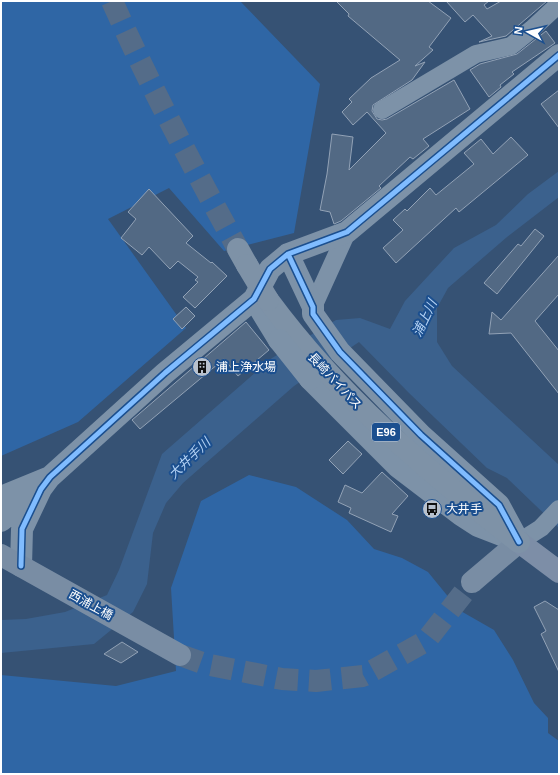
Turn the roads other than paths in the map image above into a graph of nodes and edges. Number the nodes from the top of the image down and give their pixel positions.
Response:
1 (559, 4) edge
2 (559, 55) edge
3 (382, 110) dead end
4 (347, 232) junction
5 (246, 254) tunnel mouth
6 (288, 254) junction
7 (266, 298) junction
8 (300, 324) junction
9 (325, 364) junction
10 (45, 483) junction
11 (1, 497) edge
12 (559, 509) edge
13 (1, 521) edge
14 (519, 542) junction
15 (1, 555) edge
16 (21, 566) junction
17 (559, 572) edge
18 (472, 582) tunnel mouth
19 (180, 655) tunnel mouth

1 - 3 street
2 - 4 street
4 - 6 street
4 - 8 street
5 - 7 highway, bridge
6 - 7 street
6 - 8 street
7 - 8 highway
7 - 10 street
8 - 9 street, bridge
8 - 9 street
9 - 14 highway, 長崎バイパス / E96
9 - 14 street
9 - 14 street
10 - 11 street
10 - 13 street
10 - 16 street
12 - 14 street
14 - 17 main road
14 - 18 main road
15 - 16 main road, 西浦上橋
16 - 19 main road, 西浦上橋

